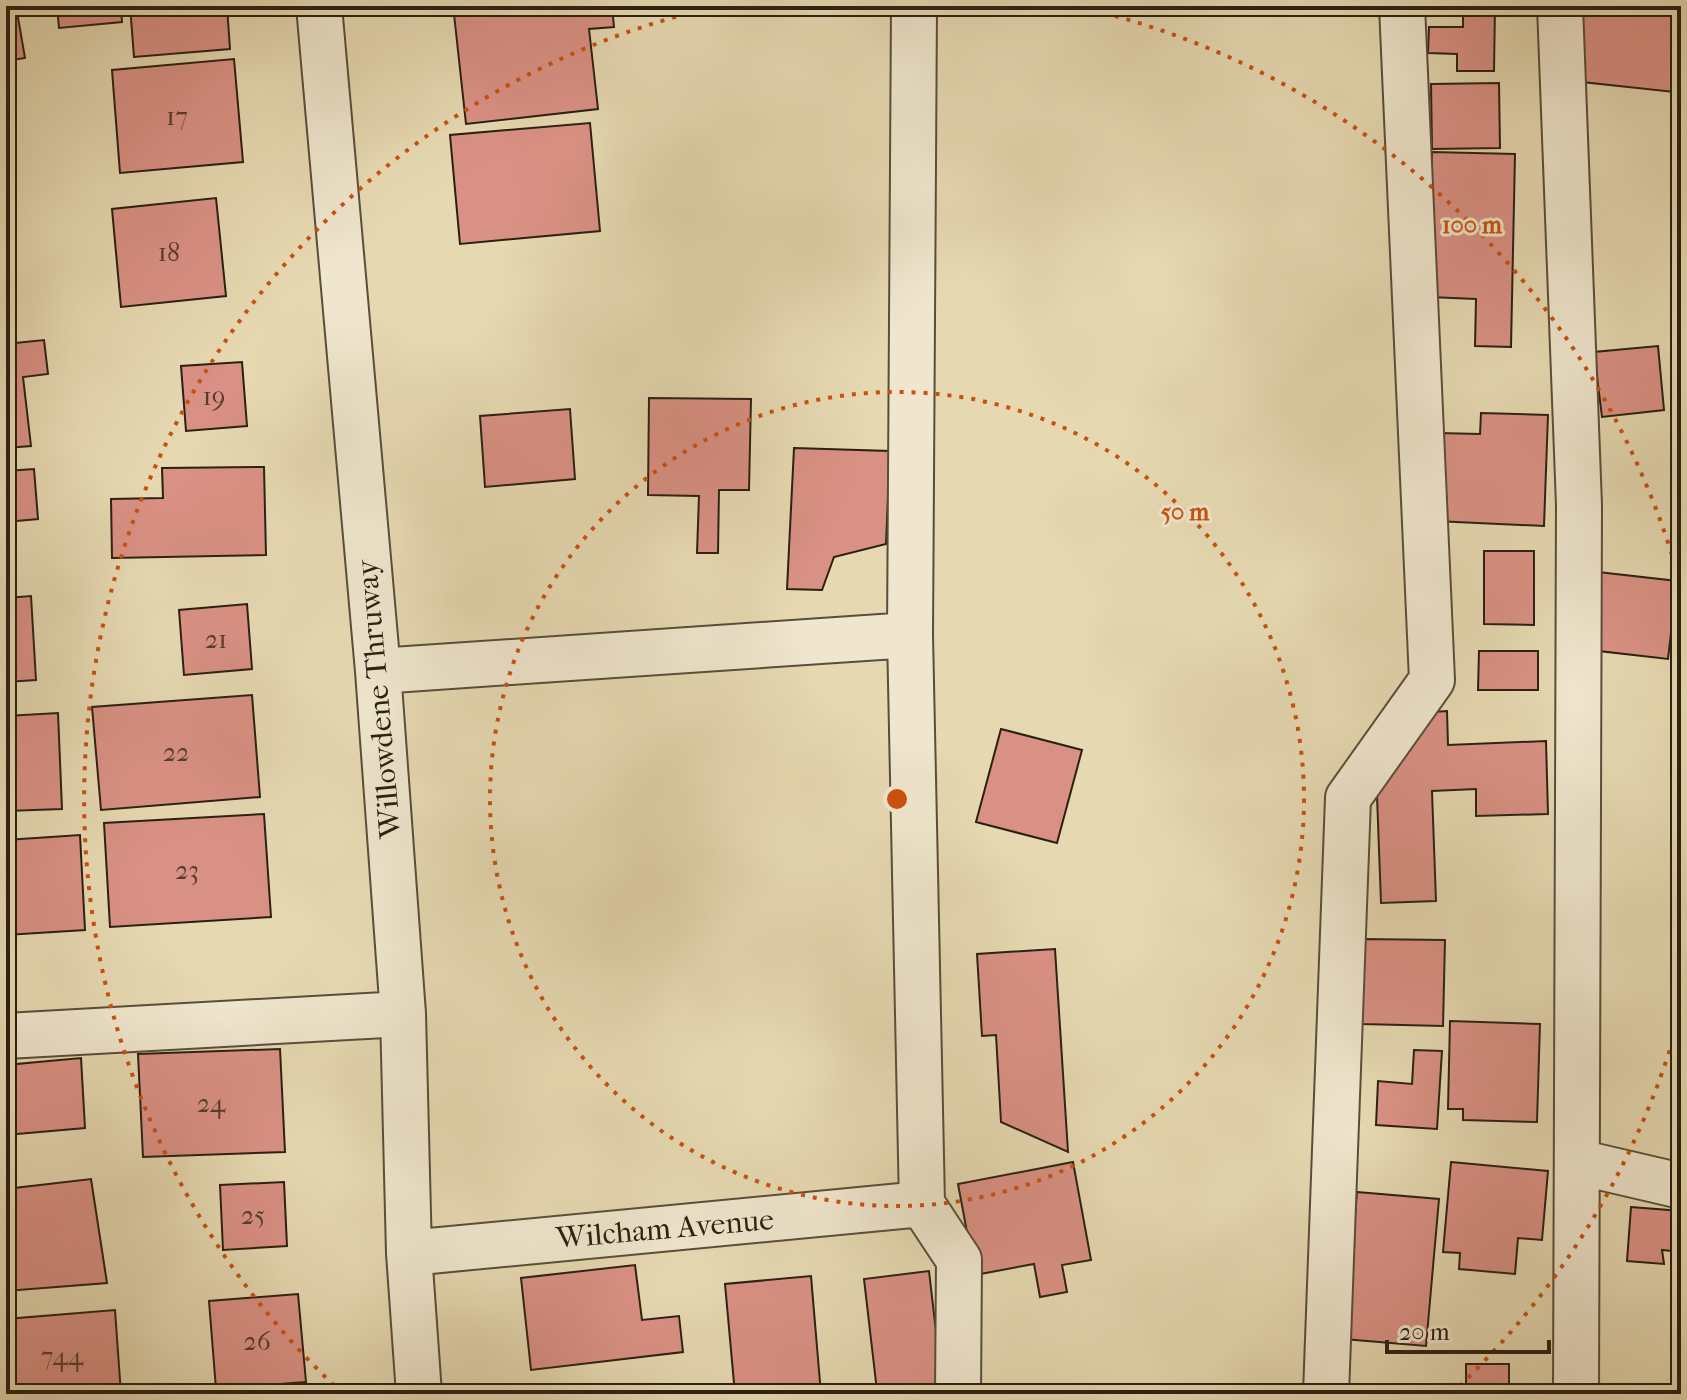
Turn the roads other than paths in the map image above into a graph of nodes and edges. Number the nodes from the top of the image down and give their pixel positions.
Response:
1 (319, 6) edge
2 (914, 6) edge
3 (1402, 6) edge
4 (1560, 6) edge
5 (910, 635) junction
6 (378, 671) junction
7 (403, 1014) junction
8 (6, 1036) edge
9 (1578, 1162) junction
10 (1681, 1186) edge
11 (922, 1204) junction
12 (409, 1253) junction
13 (419, 1394) edge
14 (958, 1394) edge
15 (1326, 1394) edge
16 (1576, 1394) edge

1 - 6 street, Willowdene Thruway
2 - 5 street
3 - 15 street
4 - 9 street
5 - 6 street
5 - 11 street
6 - 7 street, Willowdene Thruway
7 - 8 street
7 - 12 street, Willowdene Thruway
9 - 10 street
9 - 16 street
11 - 12 street, Wilcham Avenue
11 - 14 street
12 - 13 street, Willowdene Thruway

